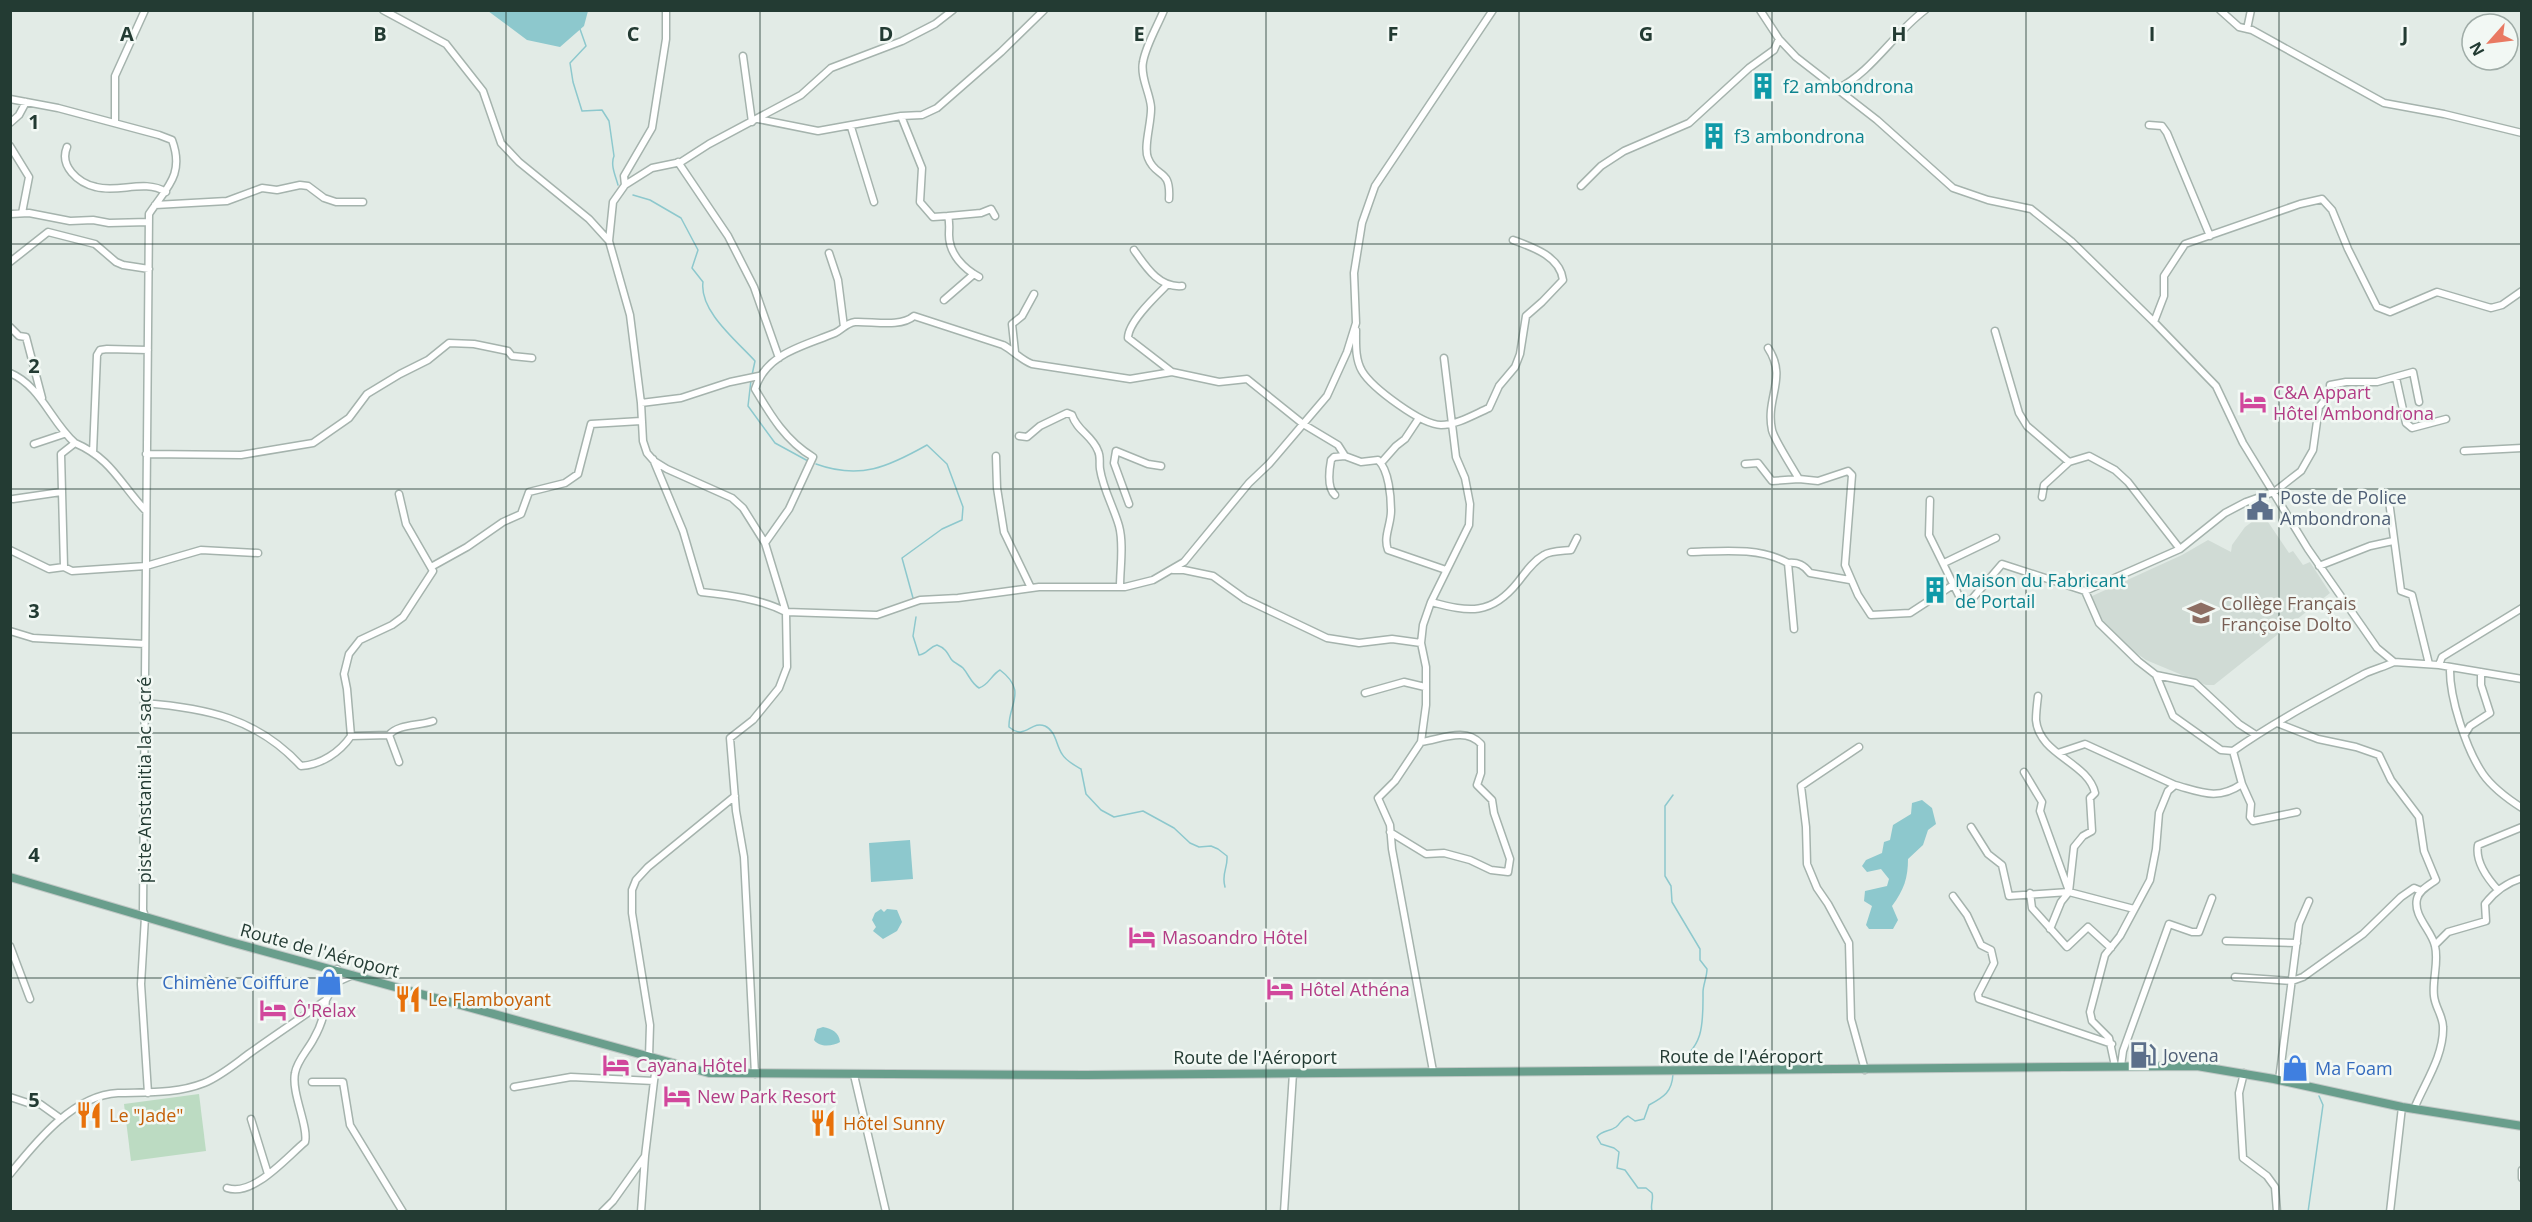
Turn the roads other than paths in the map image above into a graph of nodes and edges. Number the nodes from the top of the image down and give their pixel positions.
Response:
1 (145, 10) edge
2 (383, 10) edge
3 (666, 10) edge
4 (953, 10) edge
5 (1044, 10) edge
6 (1164, 10) edge
7 (1493, 10) edge
8 (1760, 10) edge
9 (1925, 10) edge
10 (2220, 10) edge
11 (2251, 10) edge
12 (2247, 29) junction
13 (1779, 39) junction
14 (743, 56) dead end
15 (1837, 89) junction
16 (10, 99) edge
17 (26, 102) junction
18 (901, 116) junction
19 (755, 121) junction
20 (10, 123) edge
21 (115, 123) junction
22 (2149, 125) dead end
23 (851, 127) junction
24 (2522, 133) edge
25 (10, 146) edge
26 (67, 147) dead end
27 (678, 162) junction
28 (625, 185) junction
29 (1581, 186) dead end
30 (166, 192) junction
31 (1169, 199) dead end
32 (363, 202) dead end
33 (874, 202) dead end
34 (155, 205) junction
35 (22, 213) junction
36 (10, 214) edge
37 (948, 216) junction
38 (995, 216) dead end
39 (149, 222) junction
40 (2210, 236) junction
41 (1513, 240) dead end
42 (609, 241) junction
43 (1134, 250) dead end
44 (830, 253) dead end
45 (10, 262) edge
46 (149, 269) junction
47 (1167, 285) junction
48 (1182, 286) dead end
49 (2522, 291) edge
50 (1034, 294) dead end
51 (944, 300) dead end
52 (2154, 322) junction
53 (1356, 324) junction
54 (10, 327) edge
55 (844, 327) junction
56 (1995, 332) dead end
57 (1768, 348) dead end
58 (148, 350) junction
59 (1015, 352) junction
60 (532, 358) dead end
61 (778, 358) junction
62 (1444, 358) dead end
63 (1172, 372) junction
64 (10, 373) edge
65 (759, 376) junction
66 (2396, 378) junction
67 (2419, 402) dead end
68 (641, 403) junction
69 (44, 405) junction
70 (1419, 418) junction
71 (2446, 419) dead end
72 (641, 421) junction
73 (1451, 423) junction
74 (1303, 424) junction
75 (64, 434) junction
76 (1018, 436) dead end
77 (75, 443) junction
78 (34, 444) dead end
79 (2522, 448) edge
80 (2464, 451) dead end
81 (93, 453) junction
82 (146, 454) junction
83 (996, 456) dead end
84 (1345, 456) junction
85 (653, 459) junction
86 (1101, 459) junction
87 (2069, 462) junction
88 (1114, 463) junction
89 (1381, 463) junction
90 (1745, 464) dead end
91 (1161, 466) dead end
92 (1799, 479) junction
93 (61, 492) junction
94 (2274, 492) junction
95 (399, 494) dead end
96 (1335, 495) dead end
97 (2042, 497) dead end
98 (13, 499) dead end
99 (1930, 500) dead end
100 (2389, 501) dead end
101 (1129, 504) dead end
102 (146, 511) junction
103 (1577, 538) dead end
104 (1996, 538) dead end
105 (2393, 541) junction
106 (765, 543) junction
107 (2180, 549) junction
108 (10, 550) edge
109 (1691, 552) dead end
110 (258, 553) dead end
111 (1788, 563) junction
112 (1944, 563) junction
113 (146, 566) junction
114 (2319, 566) junction
115 (64, 567) junction
116 (431, 567) junction
117 (1170, 570) junction
118 (1446, 570) junction
119 (1850, 580) junction
120 (1953, 585) junction
121 (1120, 587) junction
122 (1031, 588) junction
123 (2085, 591) junction
124 (1431, 602) junction
125 (2522, 608) edge
126 (786, 612) junction
127 (1794, 629) dead end
128 (10, 631) edge
129 (1421, 643) junction
130 (145, 644) junction
131 (2394, 662) junction
132 (2429, 664) junction
133 (2439, 665) junction
134 (2450, 667) junction
135 (2481, 672) junction
136 (2156, 675) junction
137 (2522, 679) edge
138 (1425, 687) junction
139 (1365, 693) dead end
140 (2038, 696) dead end
141 (144, 703) junction
142 (433, 721) dead end
143 (2277, 723) junction
144 (2465, 734) junction
145 (389, 735) junction
146 (2256, 735) junction
147 (351, 736) junction
148 (1421, 742) junction
149 (1859, 747) dead end
150 (2233, 751) junction
151 (2058, 753) junction
152 (399, 762) dead end
153 (2024, 772) dead end
154 (2242, 784) junction
155 (2175, 785) junction
156 (735, 796) junction
157 (2522, 808) edge
158 (2297, 812) dead end
159 (1971, 827) dead end
160 (2522, 827) edge
161 (1390, 828) junction
162 (10, 877) edge
163 (2522, 878) edge
164 (2498, 890) junction
165 (2421, 891) junction
166 (2069, 892) junction
167 (2030, 893) junction
168 (1953, 896) dead end
169 (2212, 898) dead end
170 (2309, 901) dead end
171 (2134, 909) junction
172 (145, 917) junction
173 (2050, 929) junction
174 (2226, 941) dead end
175 (2297, 943) junction
176 (2435, 945) junction
177 (10, 946) edge
178 (2111, 948) junction
179 (338, 969) junction
180 (354, 974) junction
181 (2235, 977) dead end
182 (2292, 981) junction
183 (335, 983) junction
184 (30, 999) dead end
185 (326, 1000) junction
186 (2112, 1044) junction
187 (653, 1058) junction
188 (2118, 1066) junction
189 (1866, 1070) junction
190 (1433, 1071) junction
191 (2244, 1073) junction
192 (755, 1074) junction
193 (854, 1075) junction
194 (1293, 1075) junction
195 (2279, 1080) junction
196 (654, 1081) junction
197 (312, 1082) dead end
198 (514, 1087) dead end
199 (148, 1093) junction
200 (10, 1097) edge
201 (2402, 1107) junction
202 (2414, 1109) junction
203 (60, 1119) junction
204 (251, 1119) dead end
205 (2522, 1126) edge
206 (645, 1156) junction
207 (2522, 1170) edge
208 (10, 1174) edge
209 (268, 1174) junction
210 (2522, 1178) edge
211 (227, 1188) dead end
212 (403, 1212) edge
213 (602, 1212) edge
214 (640, 1212) edge
215 (886, 1212) edge
216 (1284, 1212) edge
217 (2277, 1212) edge
218 (2390, 1212) edge

1 - 21 street
2 - 42 street
3 - 28 street
4 - 19 street
5 - 18 street
6 - 31 street
7 - 53 street
8 - 13 street
9 - 15 street
10 - 12 street
11 - 12 street
12 - 24 street
13 - 15 street
13 - 29 street
14 - 19 street
15 - 52 street
16 - 17 street
17 - 20 street
17 - 21 street
18 - 23 street
18 - 37 street
19 - 23 street
19 - 27 street
21 - 30 street
22 - 40 street
23 - 33 street
25 - 35 street
26 - 30 street
27 - 28 street
27 - 61 street
28 - 42 street
30 - 34 street
32 - 34 street
34 - 39 street, piste Anstanitia lac sacré
35 - 36 street
35 - 39 street
37 - 38 street
37 - 51 street
39 - 46 street, piste Anstanitia lac sacré
40 - 49 street
40 - 52 street
41 - 73 street
42 - 68 street
43 - 47 street
44 - 55 street
45 - 46 street
46 - 58 street, piste Anstanitia lac sacré
47 - 48 street
47 - 63 street
50 - 59 street
52 - 94 street
53 - 70 street
53 - 74 street
54 - 69 street
55 - 59 street
55 - 61 street
56 - 87 street
57 - 92 street
58 - 81 street
58 - 82 street, piste Anstanitia lac sacré
59 - 63 street
60 - 82 street
61 - 65 street
62 - 73 street
63 - 74 street
64 - 69 street
65 - 68 street
65 - 106 street
66 - 67 street
66 - 71 street
66 - 94 street
68 - 72 street
69 - 75 street
70 - 73 street
70 - 89 street
72 - 85 street
72 - 116 street
73 - 118 street
74 - 84 street
74 - 117 street
75 - 77 street
75 - 78 street
76 - 86 street
77 - 81 street
77 - 93 street
79 - 80 street
81 - 102 street
82 - 102 street, piste Anstanitia lac sacré
83 - 122 street
84 - 89 street
84 - 96 street
85 - 106 street
85 - 126 street
86 - 88 street
86 - 121 street
87 - 97 street
87 - 107 street
88 - 91 street
88 - 101 street
89 - 118 street
90 - 92 street
92 - 119 street
93 - 98 street
93 - 115 street
94 - 107 street
94 - 114 street
95 - 116 street
99 - 112 street
100 - 105 street
102 - 113 street, piste Anstanitia lac sacré
103 - 124 street
104 - 112 street
105 - 114 street
105 - 132 street
106 - 126 street
107 - 123 street
108 - 115 street
109 - 111 street
110 - 113 street
111 - 119 street
111 - 127 street
112 - 120 street
113 - 115 street
113 - 130 street, piste Anstanitia lac sacré
114 - 131 street
116 - 147 street
117 - 121 street
117 - 129 street
118 - 124 street
119 - 120 street
120 - 123 street
121 - 122 street
122 - 126 street
123 - 136 street
124 - 129 street
125 - 133 street
126 - 156 street
128 - 130 street
129 - 138 street
130 - 141 street, piste Anstanitia lac sacré
131 - 132 street
131 - 143 street
132 - 133 street
133 - 134 street
134 - 135 street
134 - 144 street
135 - 137 street
135 - 144 street
136 - 146 street
136 - 150 street
138 - 139 street
138 - 148 street
140 - 151 street
141 - 147 street
141 - 172 street, piste Anstanitia lac sacré
142 - 145 street
143 - 146 street
143 - 165 street
144 - 157 street
145 - 147 street
145 - 152 street
146 - 150 street
148 - 161 street
148 - 161 street
149 - 189 street
150 - 154 street
151 - 155 street
151 - 166 street
153 - 166 street
154 - 155 street
154 - 158 street
155 - 171 street
156 - 187 street
156 - 192 street
159 - 167 street
160 - 164 street
161 - 190 street
162 - 172 main road, Route de l'Aéroport
163 - 164 street
164 - 176 street
165 - 176 street
165 - 182 street
166 - 167 street
166 - 171 street
166 - 173 street
167 - 173 street
168 - 186 street
169 - 188 street
170 - 175 street
171 - 178 street
172 - 179 main road, Route de l'Aéroport
172 - 199 street, piste Anstanitia lac sacré
173 - 178 street
174 - 175 street
175 - 182 street
176 - 202 street
177 - 184 street
178 - 186 street
179 - 180 main road, Route de l'Aéroport
179 - 183 street
180 - 183 street
180 - 187 main road, Route de l'Aéroport
181 - 182 street
182 - 195 street
183 - 185 street
185 - 199 street
185 - 209 street
186 - 188 street
187 - 192 main road, Route de l'Aéroport
187 - 196 street
188 - 189 main road, Route de l'Aéroport
188 - 191 main road, Route de l'Aéroport
189 - 190 main road, Route de l'Aéroport
190 - 194 main road, Route de l'Aéroport
191 - 195 main road, Route de l'Aéroport
191 - 217 street
192 - 193 main road, Route de l'Aéroport
193 - 194 main road, Route de l'Aéroport
193 - 215 street
194 - 216 street
195 - 201 main road, Route de l'Aéroport
196 - 198 street
196 - 206 street
197 - 212 street
199 - 203 street
200 - 203 street
201 - 202 main road, Route de l'Aéroport
201 - 218 street
202 - 205 main road, Route de l'Aéroport
203 - 208 street
204 - 209 street
206 - 213 street
206 - 214 street
207 - 210 street
209 - 211 street

